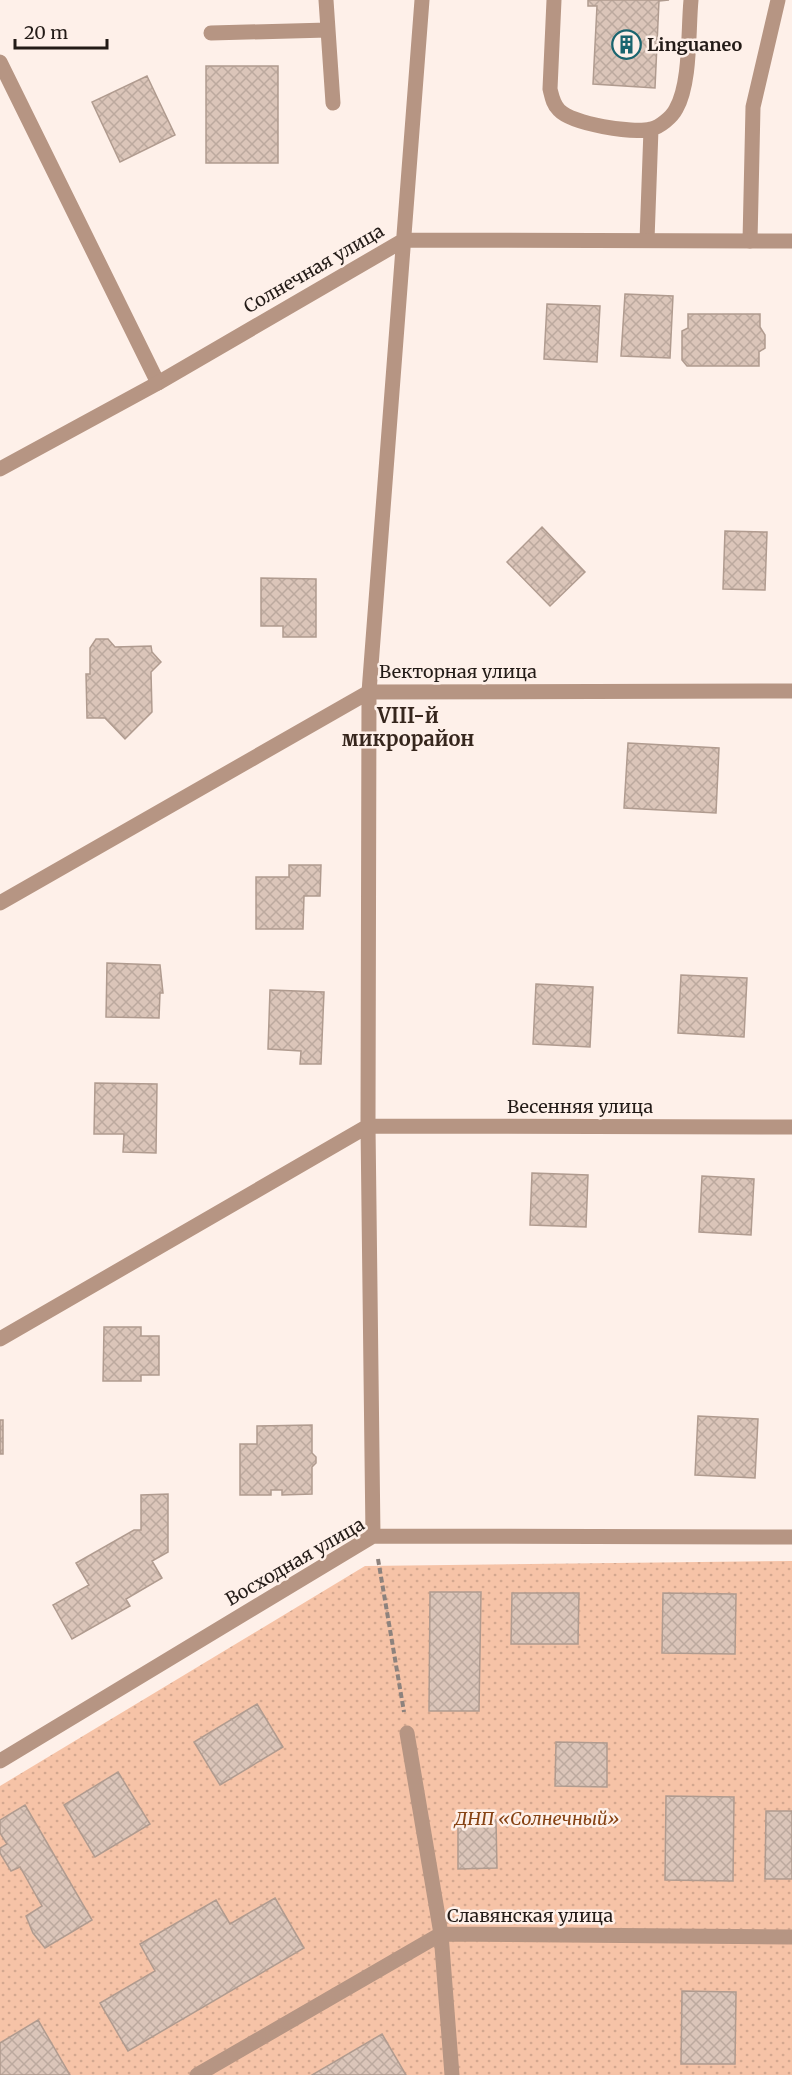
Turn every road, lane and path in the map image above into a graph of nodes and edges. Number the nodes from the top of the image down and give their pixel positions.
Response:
1 (326, 0) edge
2 (422, 0) edge
3 (554, 0) edge
4 (691, 0) edge
5 (778, 0) edge
6 (328, 30) junction
7 (211, 33) dead end
8 (0, 62) edge
9 (333, 103) dead end
10 (651, 129) junction
11 (404, 240) junction
12 (647, 240) junction
13 (750, 241) junction
14 (792, 241) edge
15 (158, 383) junction
16 (0, 468) edge
17 (792, 691) edge
18 (369, 692) junction
19 (0, 903) edge
20 (368, 1126) junction
21 (792, 1127) edge
22 (0, 1339) edge
23 (374, 1536) junction
24 (792, 1536) edge
25 (407, 1733) joint
26 (0, 1761) edge
27 (441, 1934) junction
28 (792, 1937) edge
29 (197, 2075) edge
30 (452, 2075) edge

1 - 6 street
2 - 11 street
3 - 10 street
4 - 10 street
5 - 13 street
6 - 7 street
6 - 9 street
8 - 15 street
10 - 12 street
11 - 12 street, Солнечная улица
11 - 15 street, Солнечная улица
11 - 18 street
12 - 13 street, Солнечная улица
13 - 14 street, Солнечная улица
15 - 16 street, Солнечная улица
17 - 18 street, Векторная улица
18 - 19 street, Векторная улица
18 - 20 street
20 - 21 street, Весенняя улица
20 - 22 street
20 - 23 street
23 - 24 street, Восходная улица
23 - 25 path
23 - 26 street, Восходная улица
25 - 27 street
27 - 28 street, Славянская улица
27 - 29 street, Славянская улица
27 - 30 street

